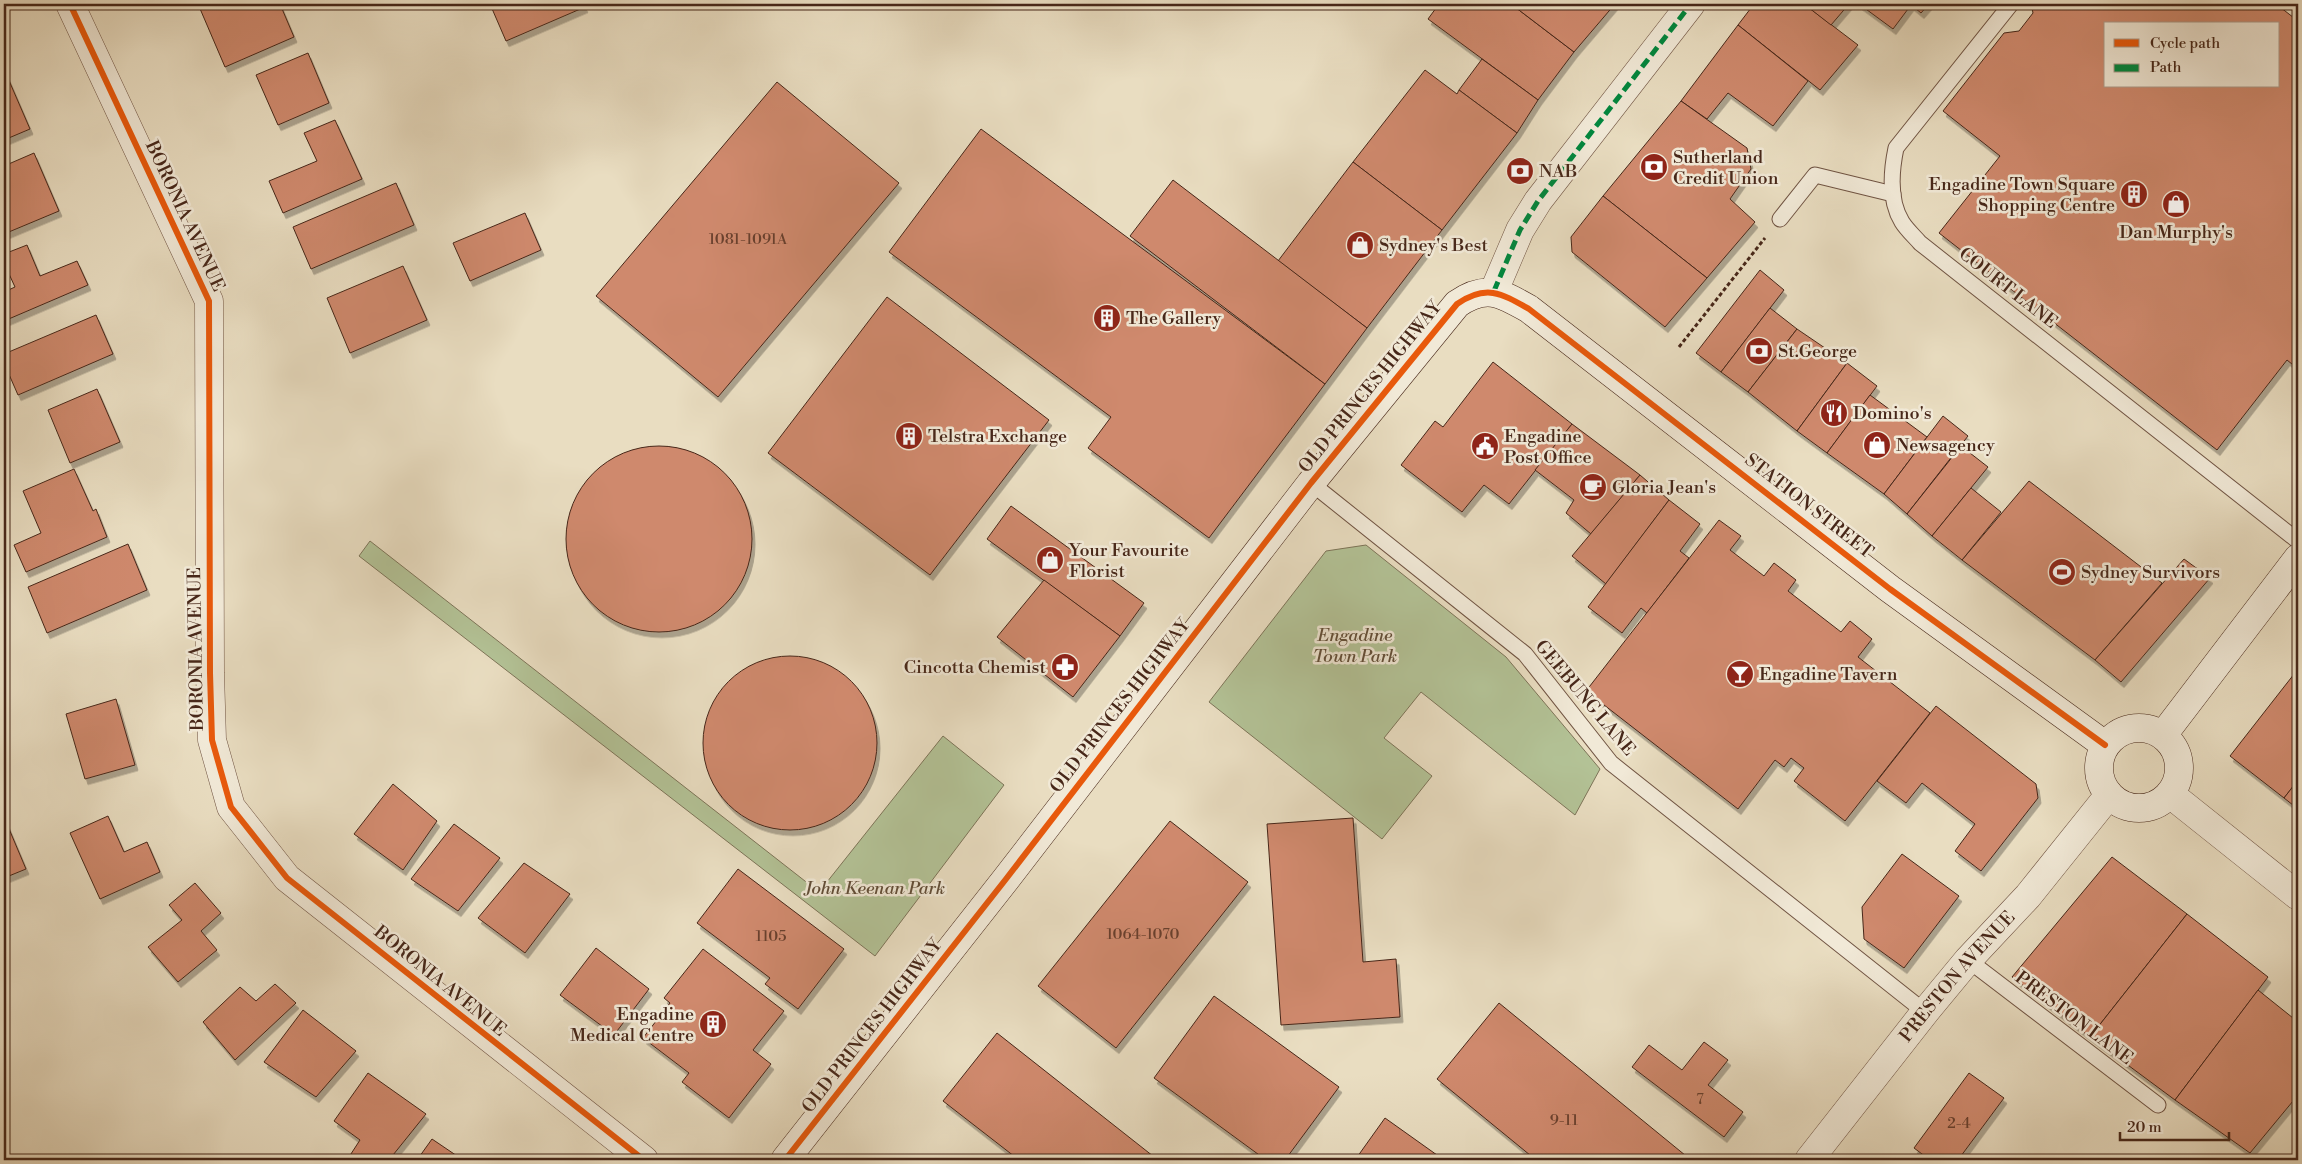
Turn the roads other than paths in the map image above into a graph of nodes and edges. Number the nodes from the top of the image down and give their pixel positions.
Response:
1 (70, 4) edge
2 (1692, 4) edge
3 (2011, 4) edge
4 (1893, 194) junction
5 (1780, 219) road end
6 (1494, 291) junction
7 (1311, 483) junction
8 (2298, 541) edge
9 (2298, 558) edge
10 (2163, 735) junction
11 (2105, 745) junction
12 (2170, 794) junction
13 (2109, 795) junction
14 (2298, 896) edge
15 (1968, 960) junction
16 (1925, 1012) junction
17 (2158, 1105) dead end
18 (644, 1160) edge
19 (785, 1160) edge
20 (1809, 1160) edge

1 - 18 street, BORONIA AVENUE
2 - 6 street
3 - 4 lane, COURT LANE
4 - 5 lane
4 - 8 lane, COURT LANE
6 - 7 street, OLD PRINCES HIGHWAY
6 - 11 street, STATION STREET
7 - 16 lane, GEEBUNG LANE
7 - 19 street, OLD PRINCES HIGHWAY
9 - 10 street
10 - 11 street
10 - 12 street
11 - 13 street
12 - 13 street
12 - 14 street
13 - 15 street, PRESTON AVENUE
15 - 16 street, PRESTON AVENUE
15 - 17 lane, PRESTON LANE
16 - 20 street, PRESTON AVENUE

